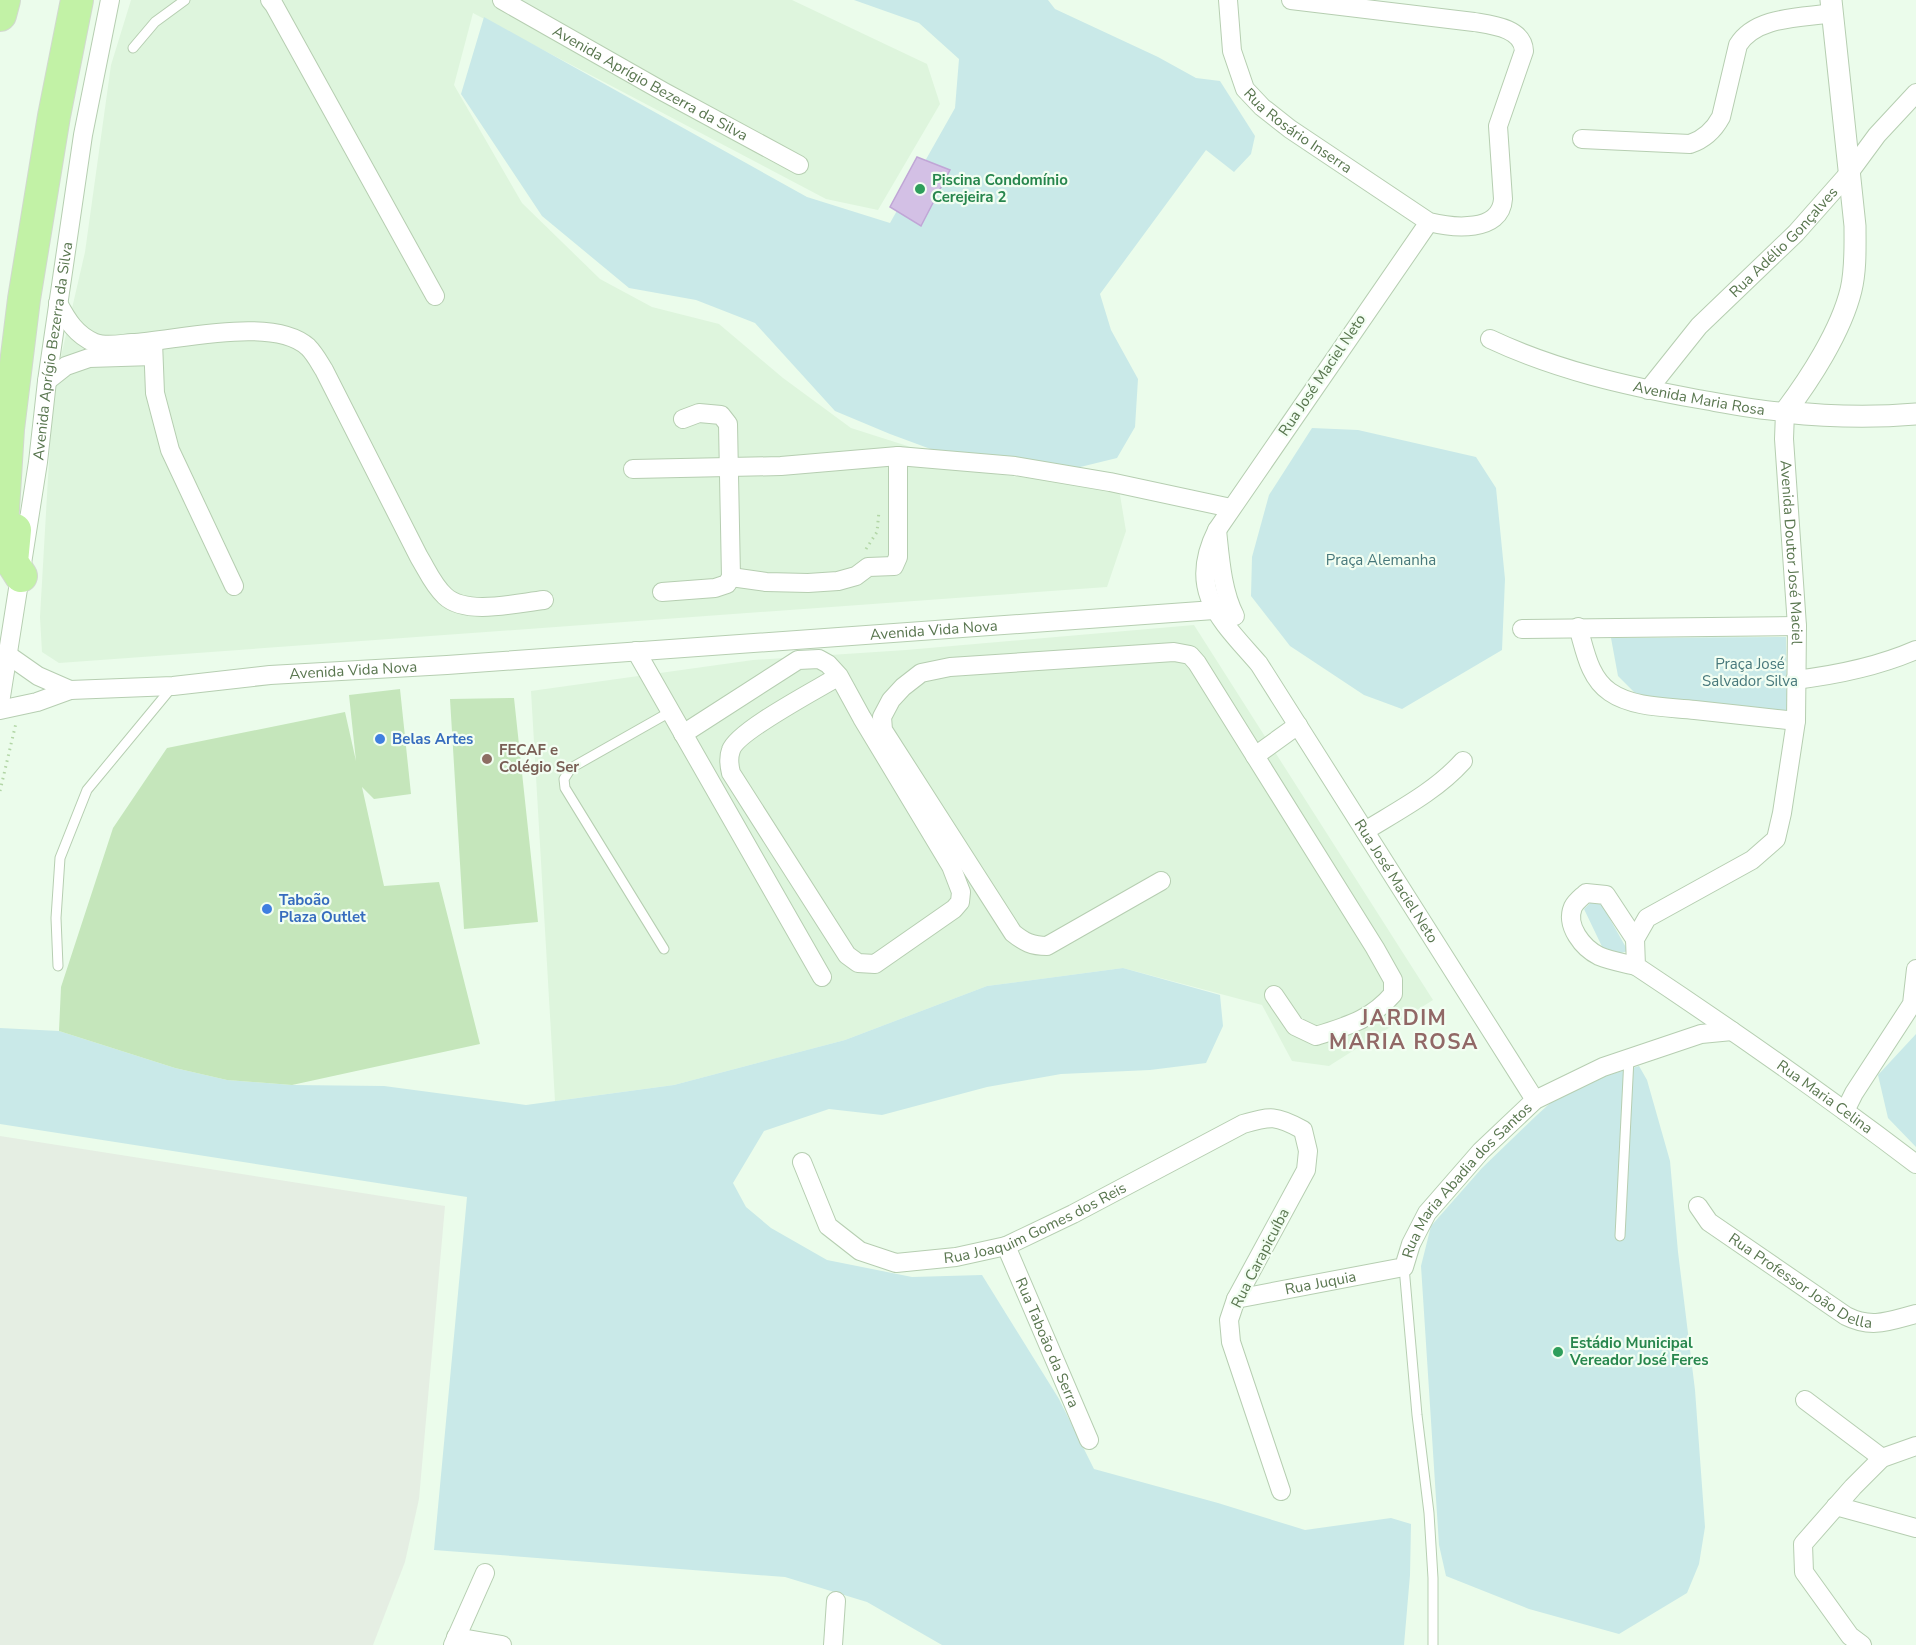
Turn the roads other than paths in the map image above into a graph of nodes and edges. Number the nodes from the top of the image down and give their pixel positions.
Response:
1 (4, 0) edge
2 (77, 0) edge
3 (110, 0) edge
4 (185, 0) edge
5 (270, 0) edge
6 (502, 0) edge
7 (1228, 0) edge
8 (1291, 0) edge
9 (1832, 7) edge
10 (0, 15) edge
11 (133, 48) dead end
12 (1916, 93) edge
13 (1582, 139) dead end
14 (799, 165) dead end
15 (1849, 172) junction
16 (1429, 222) junction
17 (435, 296) dead end
18 (58, 303) junction
19 (1490, 339) dead end
20 (153, 349) junction
21 (47, 381) junction
22 (1648, 390) junction
23 (1785, 412) junction
24 (1916, 414) edge
25 (683, 419) dead end
26 (898, 456) junction
27 (727, 466) junction
28 (633, 470) dead end
29 (1231, 508) junction
30 (10, 567) edge
31 (731, 577) junction
32 (234, 586) dead end
33 (662, 592) dead end
34 (544, 600) dead end
35 (1222, 609) junction
36 (1797, 626) junction
37 (1578, 627) junction
38 (1522, 629) dead end
39 (1916, 650) edge
40 (636, 651) junction
41 (8, 655) junction
42 (839, 676) junction
43 (1795, 680) junction
44 (173, 686) junction
45 (70, 690) junction
46 (0, 703) edge
47 (0, 710) edge
48 (670, 712) junction
49 (1796, 721) junction
50 (1298, 725) junction
51 (682, 734) junction
52 (1254, 756) junction
53 (1462, 760) dead end
54 (1365, 831) junction
55 (1161, 881) dead end
56 (1635, 939) junction
57 (664, 949) dead end
58 (58, 966) dead end
59 (1636, 966) junction
60 (1916, 969) edge
61 (822, 977) dead end
62 (1274, 995) dead end
63 (1914, 1004) edge
64 (1731, 1031) junction
65 (1629, 1058) junction
66 (1535, 1100) junction
67 (1845, 1111) junction
68 (1303, 1130) joint
69 (802, 1162) dead end
70 (1916, 1164) edge
71 (1698, 1206) dead end
72 (1620, 1236) dead end
73 (1006, 1245) junction
74 (1404, 1268) junction
75 (1236, 1299) junction
76 (1916, 1314) edge
77 (1805, 1400) dead end
78 (1089, 1440) dead end
79 (1916, 1446) edge
80 (1882, 1458) junction
81 (1281, 1491) dead end
82 (1836, 1506) junction
83 (1916, 1528) edge
84 (485, 1572) dead end
85 (836, 1601) dead end
86 (454, 1641) edge
87 (502, 1645) edge
88 (833, 1645) edge
89 (1433, 1645) edge
90 (1863, 1645) edge

1 - 10 highway
2 - 30 highway
3 - 18 street, Avenida Aprígio Bezerra da Silva
4 - 11 lane
5 - 17 street
6 - 14 street, Avenida Aprígio Bezerra da Silva
7 - 16 street, Rua Rosário Inserra
8 - 16 street
9 - 13 street
9 - 15 street
12 - 15 street, Rua Adélio Gonçalves
15 - 22 street, Rua Adélio Gonçalves
15 - 23 street
16 - 29 street, Rua José Maciel Neto
18 - 20 street
18 - 21 street, Avenida Aprígio Bezerra da Silva
19 - 22 street, Avenida Maria Rosa
20 - 21 street
20 - 32 street
20 - 34 street
21 - 30 street, Avenida Aprígio Bezerra da Silva
22 - 23 street, Avenida Maria Rosa
23 - 24 street, Avenida Maria Rosa
23 - 36 street, Avenida Doutor José Maciel
25 - 27 street
26 - 27 street
26 - 29 street
26 - 31 street
27 - 28 street
27 - 31 street
29 - 35 street, Rua José Maciel Neto
30 - 41 street, Avenida Aprígio Bezerra da Silva
31 - 33 street
35 - 40 street, Avenida Vida Nova
35 - 50 street, Rua José Maciel Neto
36 - 37 street
36 - 43 street, Avenida Doutor José Maciel
37 - 38 street
37 - 49 street
39 - 43 street
40 - 44 street, Avenida Vida Nova
40 - 48 street
41 - 45 street, Avenida Vida Nova
41 - 46 street, Avenida Aprígio Bezerra da Silva
42 - 42 street
42 - 51 street
43 - 49 street, Avenida Doutor José Maciel
44 - 45 street, Avenida Vida Nova
44 - 58 lane
45 - 47 street, Avenida Vida Nova
48 - 51 street
48 - 57 lane
49 - 56 street, Avenida Doutor José Maciel
50 - 52 street
50 - 54 street, Rua José Maciel Neto
51 - 61 street
52 - 55 street
52 - 62 street
53 - 54 street
54 - 66 street, Rua José Maciel Neto
56 - 59 street
56 - 59 street
59 - 64 street
60 - 63 street
63 - 67 street
64 - 65 street, Rua Maria Abadia dos Santos
64 - 67 street, Rua Maria Celina
65 - 66 street, Rua Maria Abadia dos Santos
65 - 72 lane
66 - 74 street, Rua Maria Abadia dos Santos
67 - 70 street, Rua Maria Celina
68 - 73 street, Rua Joaquim Gomes dos Reis
68 - 75 street, Rua Carapicuíba
69 - 73 street, Rua Joaquim Gomes dos Reis
71 - 76 street, Rua Professor João Della
73 - 78 street, Rua Taboão da Serra
74 - 75 street, Rua Juquia
74 - 89 lane, Rua Maria Abadia dos Santos
75 - 81 street, Rua Carapicuíba
77 - 80 street
79 - 80 street
80 - 82 street
82 - 83 street
82 - 90 street
84 - 86 street
85 - 88 street
86 - 87 street

